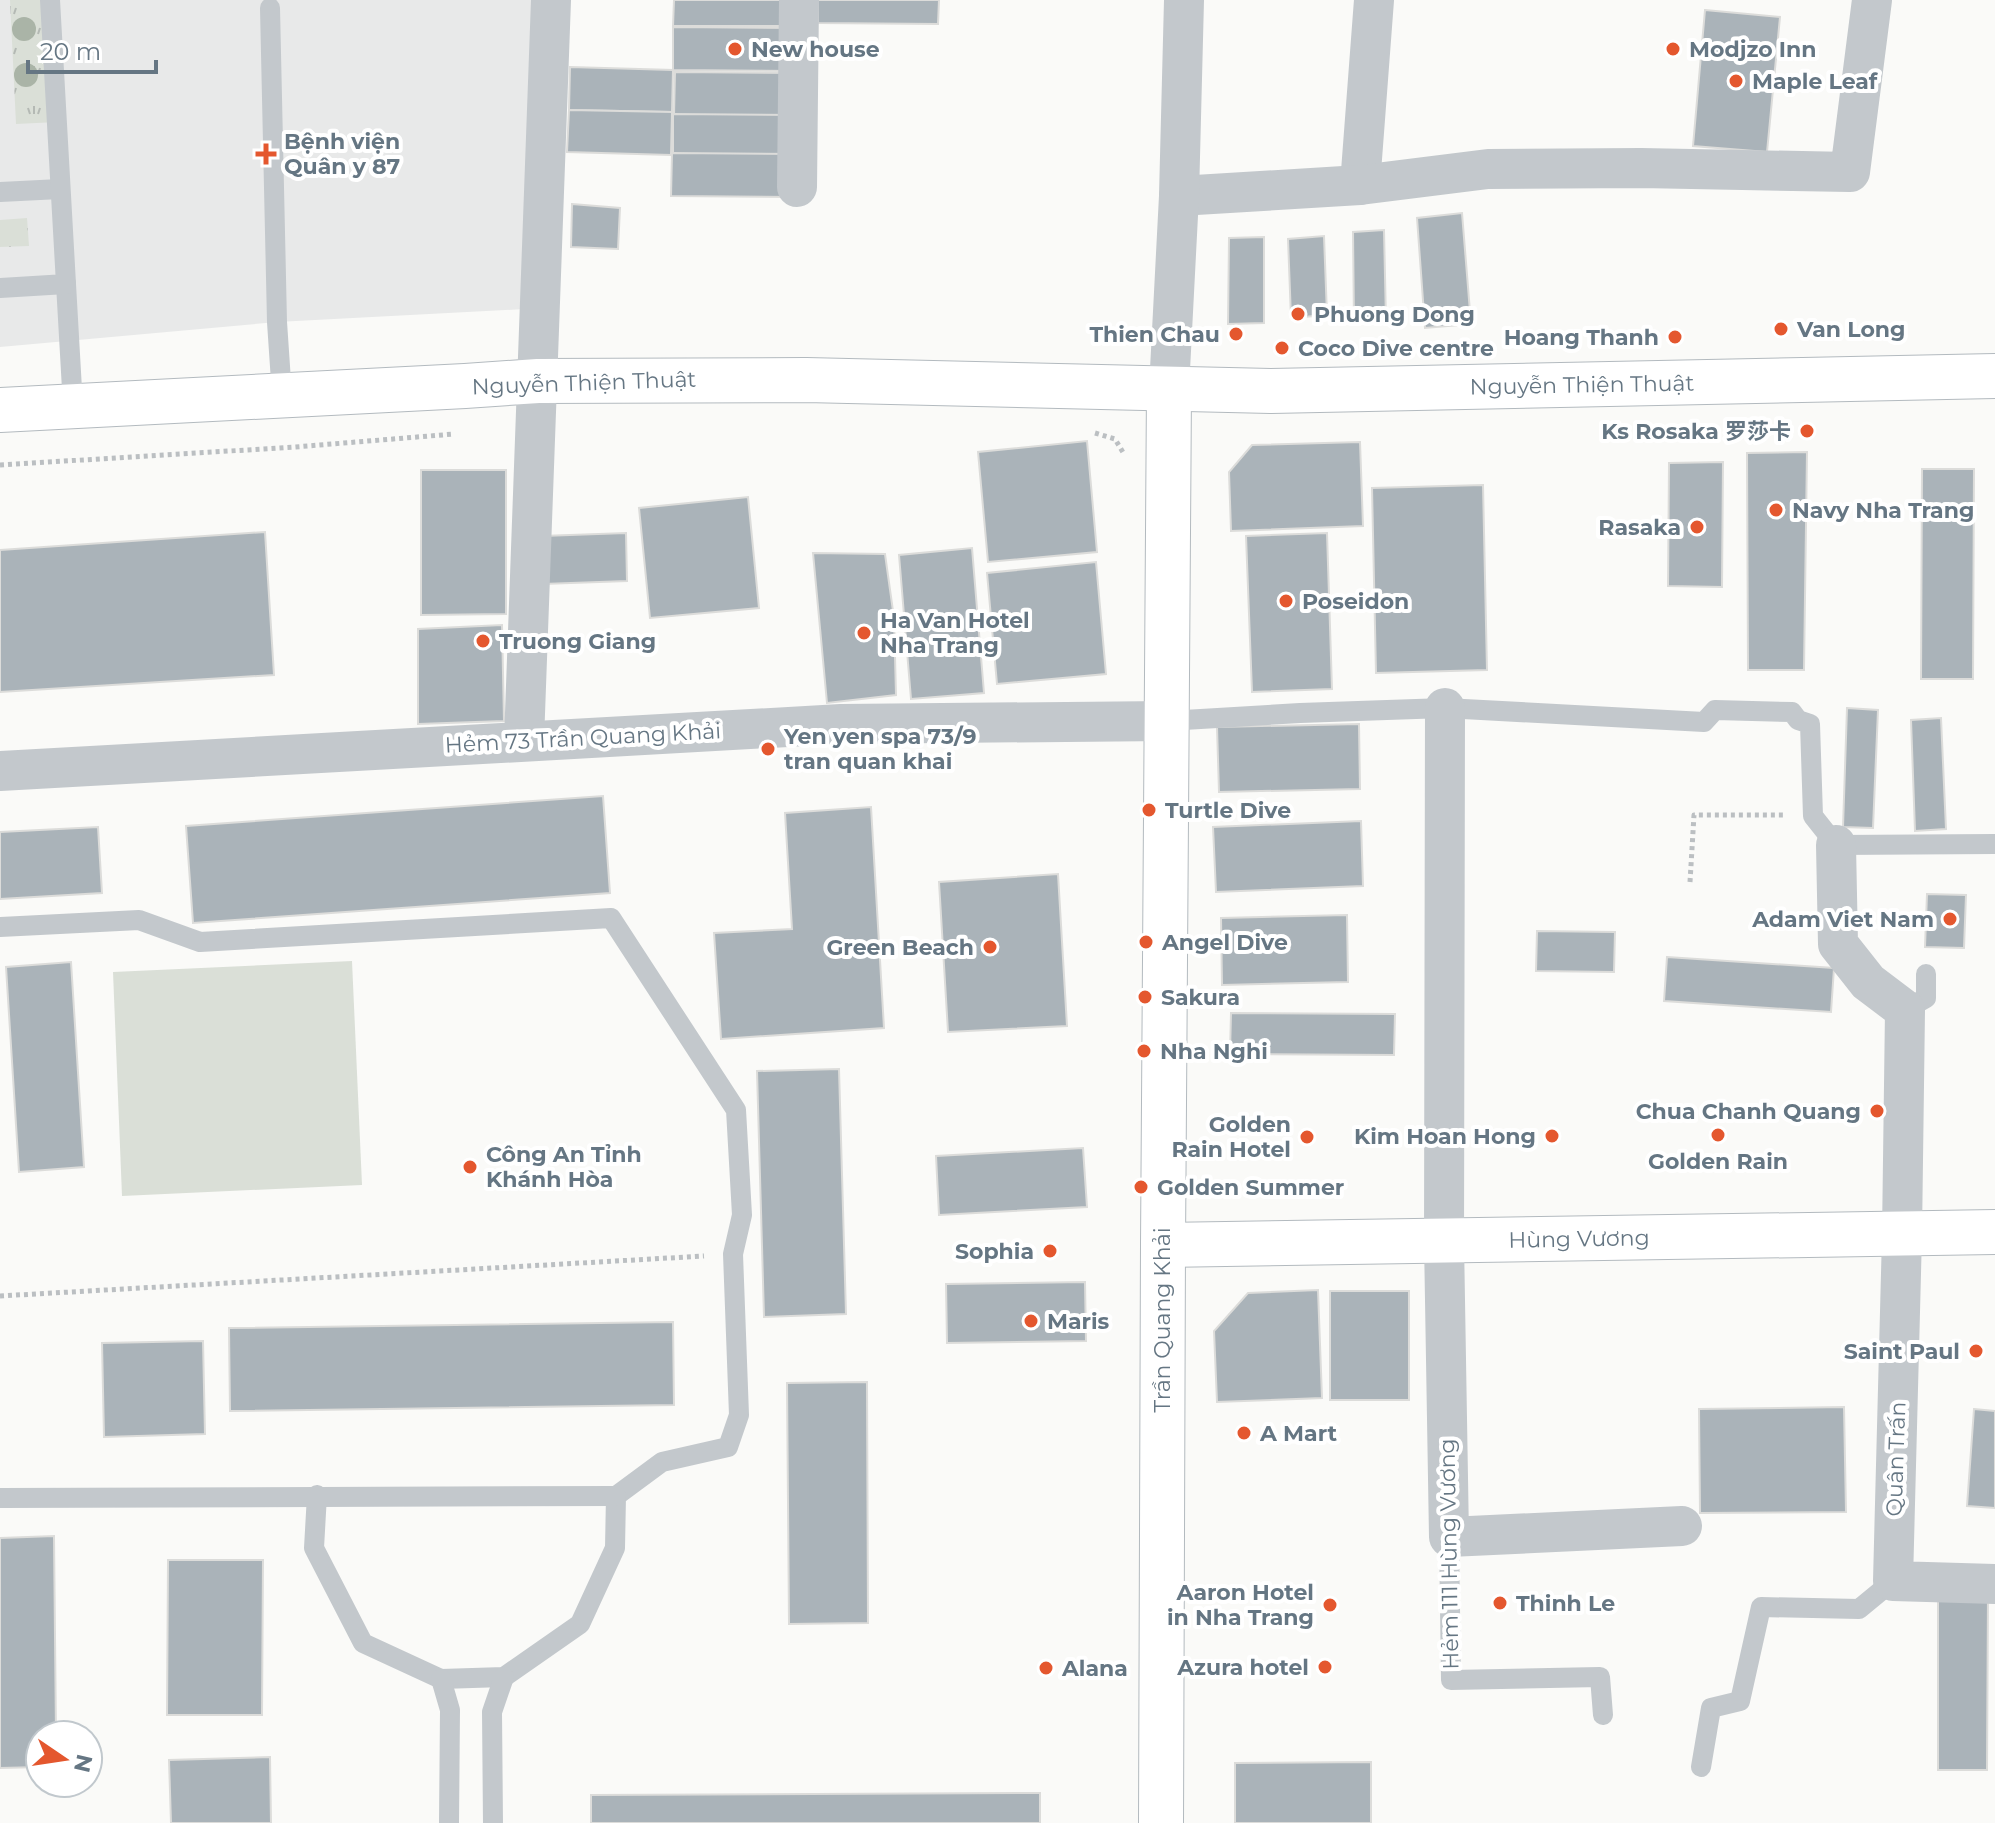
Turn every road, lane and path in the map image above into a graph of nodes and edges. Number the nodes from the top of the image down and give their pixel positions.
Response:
1 (50, 0) edge
2 (551, 0) edge
3 (799, 0) edge
4 (1184, 0) edge
5 (1374, 0) edge
6 (1872, 0) edge
7 (270, 8) dead end
8 (1360, 185) junction
9 (797, 187) dead end
10 (60, 189) junction
11 (0, 192) edge
12 (1179, 196) junction
13 (66, 284) junction
14 (0, 288) edge
15 (1995, 376) edge
16 (538, 381) junction
17 (1169, 389) junction
18 (282, 396) junction
19 (73, 407) junction
20 (0, 410) edge
21 (1086, 431) dead end
22 (460, 433) dead end
23 (1129, 462) dead end
24 (0, 465) edge
25 (1445, 708) junction
26 (1167, 721) junction
27 (524, 741) junction
28 (0, 771) edge
29 (1825, 830) junction
30 (1995, 844) edge
31 (1690, 882) dead end
32 (0, 927) edge
33 (1926, 974) dead end
34 (1905, 1010) junction
35 (1995, 1232) edge
36 (1902, 1235) junction
37 (1444, 1241) junction
38 (1163, 1245) junction
39 (733, 1254) junction
40 (0, 1296) edge
41 (317, 1495) junction
42 (616, 1496) junction
43 (0, 1498) edge
44 (1682, 1526) dead end
45 (1449, 1537) junction
46 (1893, 1581) junction
47 (1995, 1584) edge
48 (504, 1677) junction
49 (441, 1679) junction
50 (1603, 1715) dead end
51 (1701, 1767) dead end
52 (449, 1823) edge
53 (493, 1823) edge
54 (1161, 1823) edge

1 - 10 lane
2 - 16 street
3 - 9 street
4 - 12 street
5 - 8 street
6 - 8 street
7 - 18 lane
8 - 12 street
10 - 11 lane
10 - 13 lane
12 - 17 street
13 - 14 lane
13 - 19 lane
15 - 17 street, Nguyễn Thiện Thuật
16 - 17 street, Nguyễn Thiện Thuật
16 - 18 street, Nguyễn Thiện Thuật
16 - 27 street
17 - 26 street
18 - 19 street, Nguyễn Thiện Thuật
19 - 20 street, Nguyễn Thiện Thuật
21 - 23 path
22 - 24 path
25 - 26 lane
25 - 29 lane
25 - 37 street, Hẻm 111 Hùng Vương
26 - 27 street, Hẻm 73 Trần Quang Khải
26 - 38 street, Trần Quang Khải
27 - 28 street, Hẻm 73 Trần Quang Khải
29 - 30 lane
29 - 31 path
29 - 34 street
32 - 39 lane
33 - 34 lane
34 - 36 street, Quân Trấn
35 - 36 street, Hùng Vương
36 - 37 street, Hùng Vương
36 - 46 street, Quân Trấn
37 - 38 street, Hùng Vương
37 - 45 street, Hẻm 111 Hùng Vương
38 - 54 street, Trần Quang Khải
39 - 40 path
39 - 42 lane
41 - 42 lane
41 - 43 lane
41 - 49 lane
42 - 48 lane
44 - 45 street
45 - 50 lane, Hẻm 111 Hùng Vương
46 - 47 street
46 - 51 lane
48 - 49 lane
48 - 53 lane
49 - 52 lane

